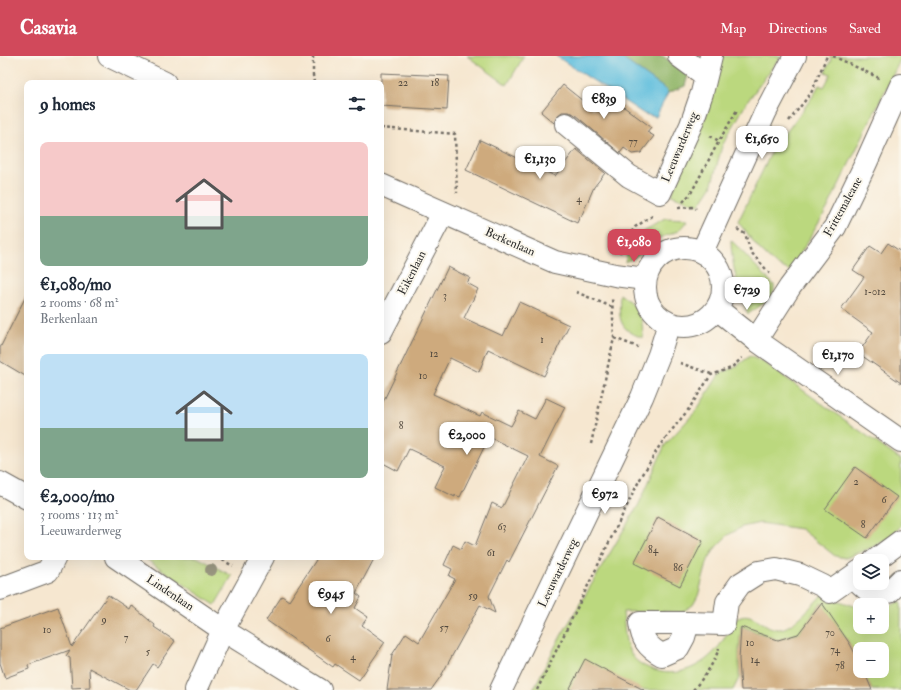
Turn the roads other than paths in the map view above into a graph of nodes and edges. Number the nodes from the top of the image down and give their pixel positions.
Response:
1 (109, 56) edge
2 (679, 56) edge
3 (795, 56) edge
4 (708, 66) edge
5 (159, 80) edge
6 (900, 86) edge
7 (566, 124) dead end
8 (384, 186) edge
9 (443, 213) junction
10 (702, 252) junction
11 (646, 279) junction
12 (717, 309) junction
13 (669, 323) junction
14 (384, 326) edge
15 (756, 340) junction
16 (901, 441) edge
17 (0, 483) edge
18 (24, 491) edge
19 (898, 549) edge
20 (888, 554) edge
21 (54, 560) edge
22 (120, 560) edge
23 (261, 560) edge
24 (853, 580) edge
25 (901, 580) edge
26 (0, 589) edge
27 (869, 590) edge
28 (688, 623) dead end
29 (223, 630) junction
30 (196, 690) edge
31 (320, 690) edge
32 (501, 690) edge

1 - 5 main road
2 - 4 main road
3 - 10 main road
4 - 7 main road, Leeuwarderweg
6 - 15 main road, Frittemaleane
8 - 9 main road, Berkenlaan
9 - 11 main road, Berkenlaan
9 - 14 main road, Eikenlaan
10 - 11 main road
10 - 12 main road
11 - 13 main road
12 - 13 main road
12 - 15 main road
13 - 32 main road, Leeuwarderweg
15 - 16 main road
17 - 18 main road
19 - 20 main road
21 - 26 main road
22 - 29 main road, Lindenlaan
23 - 29 main road
24 - 28 main road
25 - 27 main road
29 - 30 main road
29 - 31 main road, Lindenlaan

